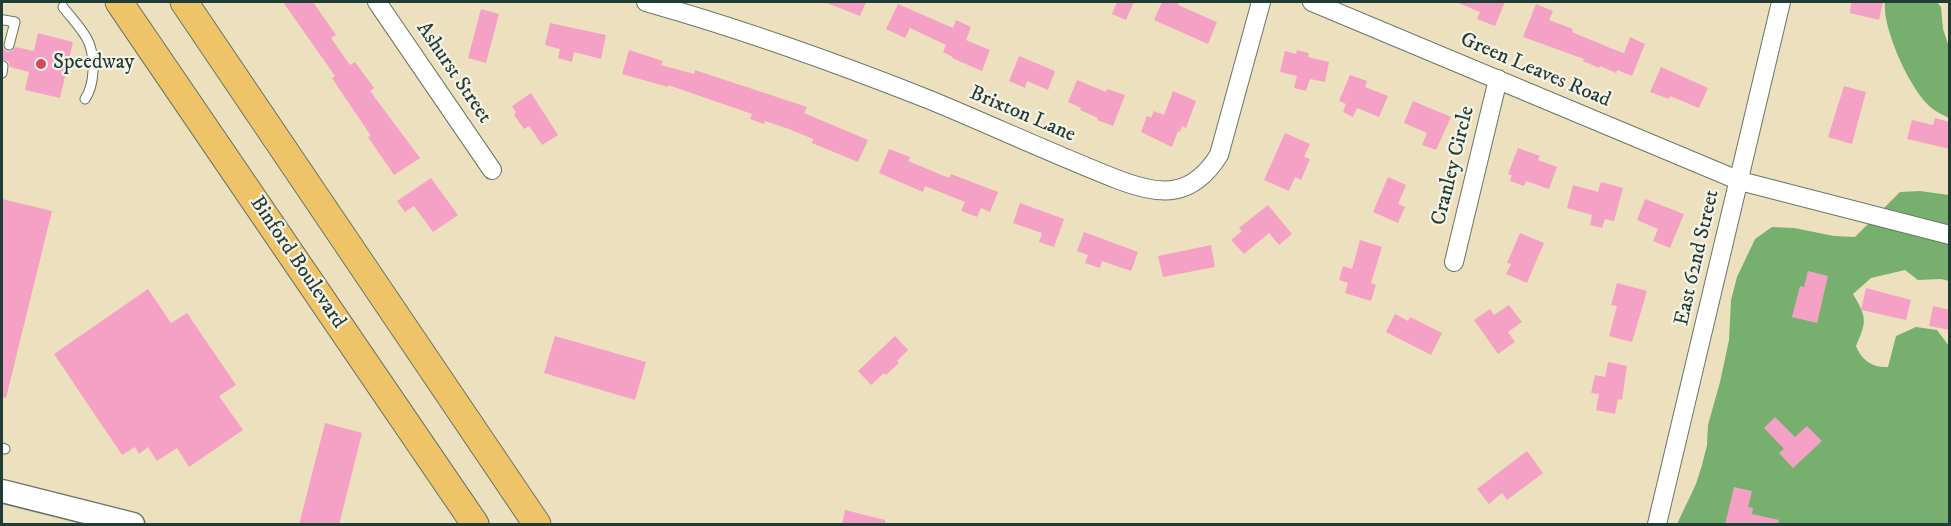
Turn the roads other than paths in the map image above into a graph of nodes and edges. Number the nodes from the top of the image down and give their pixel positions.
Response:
1 (119, 2) edge
2 (184, 2) edge
3 (646, 2) edge
4 (1260, 2) edge
5 (1312, 2) edge
6 (1781, 2) edge
7 (383, 3) edge
8 (63, 7) dead end
9 (4, 20) dead end
10 (9, 45) dead end
11 (1498, 80) junction
12 (85, 99) dead end
13 (492, 170) dead end
14 (1740, 181) junction
15 (1950, 235) edge
16 (1454, 262) dead end
17 (2, 491) edge
18 (134, 525) edge
19 (475, 525) edge
20 (537, 525) edge
21 (1657, 525) edge

1 - 19 main road, Binford Boulevard
2 - 20 main road
3 - 4 street, Brixton Lane
5 - 11 street, Green Leaves Road
6 - 14 street, East 62nd Street
7 - 13 street, Ashurst Street
8 - 12 lane
9 - 10 lane
11 - 14 street, Green Leaves Road
11 - 16 street, Cranley Circle
14 - 15 street, Green Leaves Road
14 - 21 street, East 62nd Street
17 - 18 street

